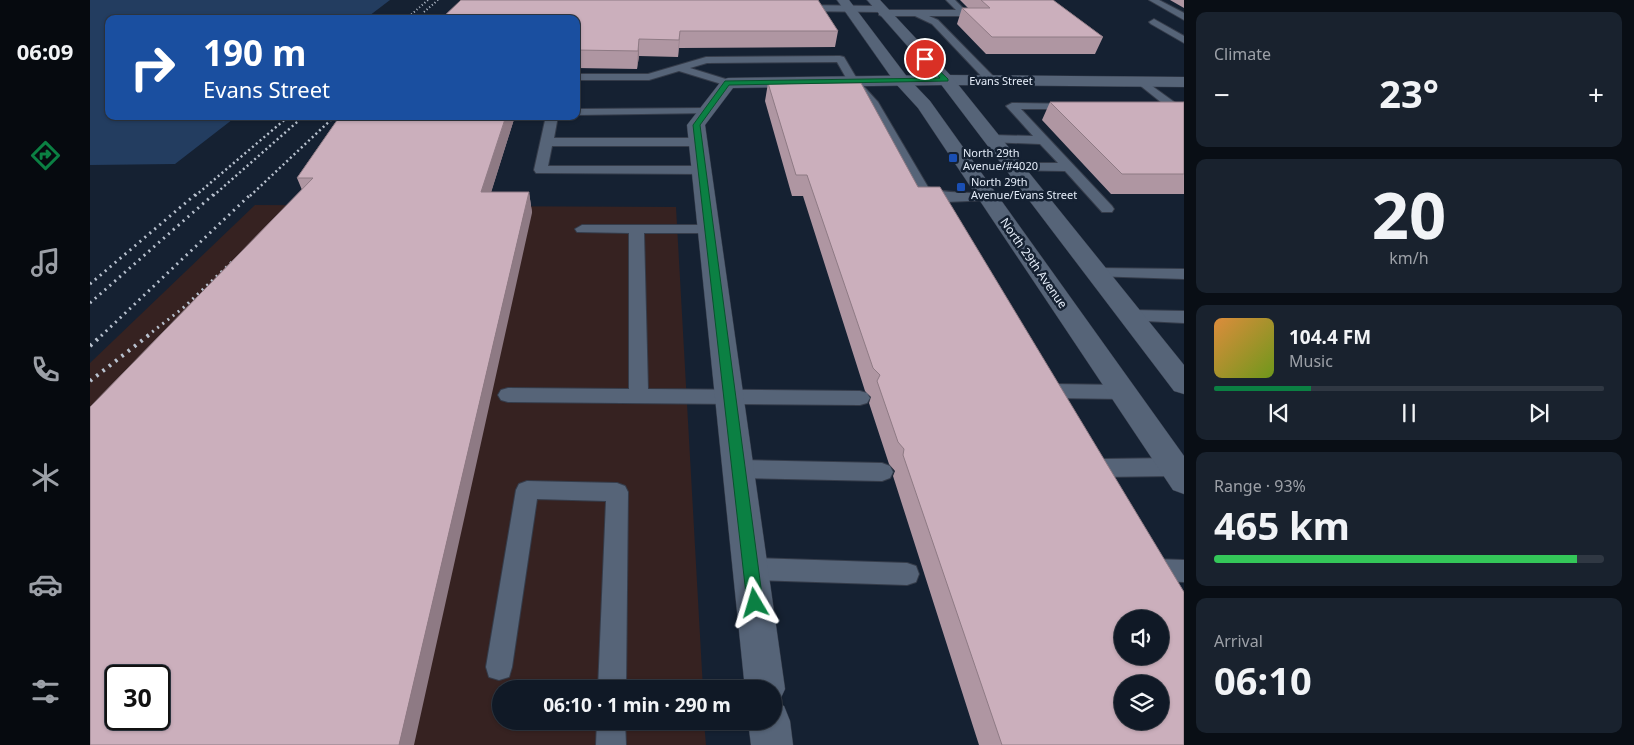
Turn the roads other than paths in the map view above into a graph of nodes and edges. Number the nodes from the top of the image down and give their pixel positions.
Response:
1 (950, 0) edge
2 (1153, 0) edge
3 (845, 4) edge
4 (878, 7) edge
5 (791, 8) edge
6 (916, 13) junction
7 (1184, 17) edge
8 (1154, 22) dead end
9 (1184, 40) edge
10 (678, 68) junction
11 (580, 77) edge
12 (946, 80) junction
13 (991, 80) junction
14 (853, 81) junction
15 (902, 81) junction
16 (1141, 81) junction
17 (1184, 82) edge
18 (728, 83) junction
19 (1088, 106) edge
20 (1144, 106) edge
21 (1178, 107) edge
22 (706, 111) junction
23 (580, 112) edge
24 (551, 120) edge
25 (992, 139) junction
26 (1043, 140) junction
27 (547, 142) junction
28 (698, 142) junction
29 (1014, 167) junction
30 (1068, 167) junction
31 (702, 170) junction
32 (988, 197) junction
33 (1107, 209) dead end
34 (582, 229) dead end
35 (709, 229) junction
36 (636, 230) junction
37 (1098, 273) junction
38 (1184, 274) edge
39 (1131, 316) junction
40 (1184, 317) edge
41 (1184, 384) edge
42 (1052, 391) edge
43 (1122, 392) junction
44 (508, 395) dead end
45 (639, 396) junction
46 (730, 396) junction
47 (860, 398) dead end
48 (1101, 468) edge
49 (739, 469) junction
50 (882, 472) dead end
51 (1179, 474) edge
52 (751, 569) junction
53 (1155, 570) edge
54 (1184, 571) edge
55 (908, 574) dead end
56 (499, 667) dead end
57 (612, 680) edge
58 (764, 680) edge
59 (611, 730) edge
60 (770, 730) edge
61 (611, 745) edge
62 (772, 745) edge

1 - 6 lane
2 - 7 lane
3 - 4 lane
3 - 5 lane
3 - 15 street, North 29th Avenue
4 - 6 lane
4 - 12 street
6 - 13 lane
8 - 9 lane
10 - 11 lane
10 - 14 lane
10 - 18 lane
12 - 13 street, Evans Street
12 - 15 street, Evans Street
12 - 25 street
13 - 16 street, Evans Street
14 - 15 street, Evans Street
14 - 18 street, Evans Street
14 - 32 lane
15 - 32 street, North 29th Avenue
16 - 17 street, Evans Street
16 - 21 lane
18 - 22 street
19 - 26 lane
20 - 21 lane
22 - 23 lane
22 - 28 street
24 - 27 lane
25 - 26 lane
25 - 29 street
26 - 30 lane
27 - 28 lane
27 - 31 lane
28 - 31 street
29 - 30 lane
29 - 37 street
30 - 33 lane
31 - 35 street
32 - 43 street, North 29th Avenue
34 - 36 lane
35 - 36 lane
35 - 46 street
36 - 45 lane
37 - 38 lane
37 - 39 street
39 - 40 lane
39 - 41 street
42 - 43 lane
43 - 51 street, North 29th Avenue
44 - 45 lane
45 - 46 lane
46 - 47 lane
46 - 49 street
48 - 51 lane
49 - 50 lane
49 - 52 street
52 - 55 lane
52 - 58 street
53 - 54 lane
56 - 57 lane
59 - 61 lane
60 - 62 street

